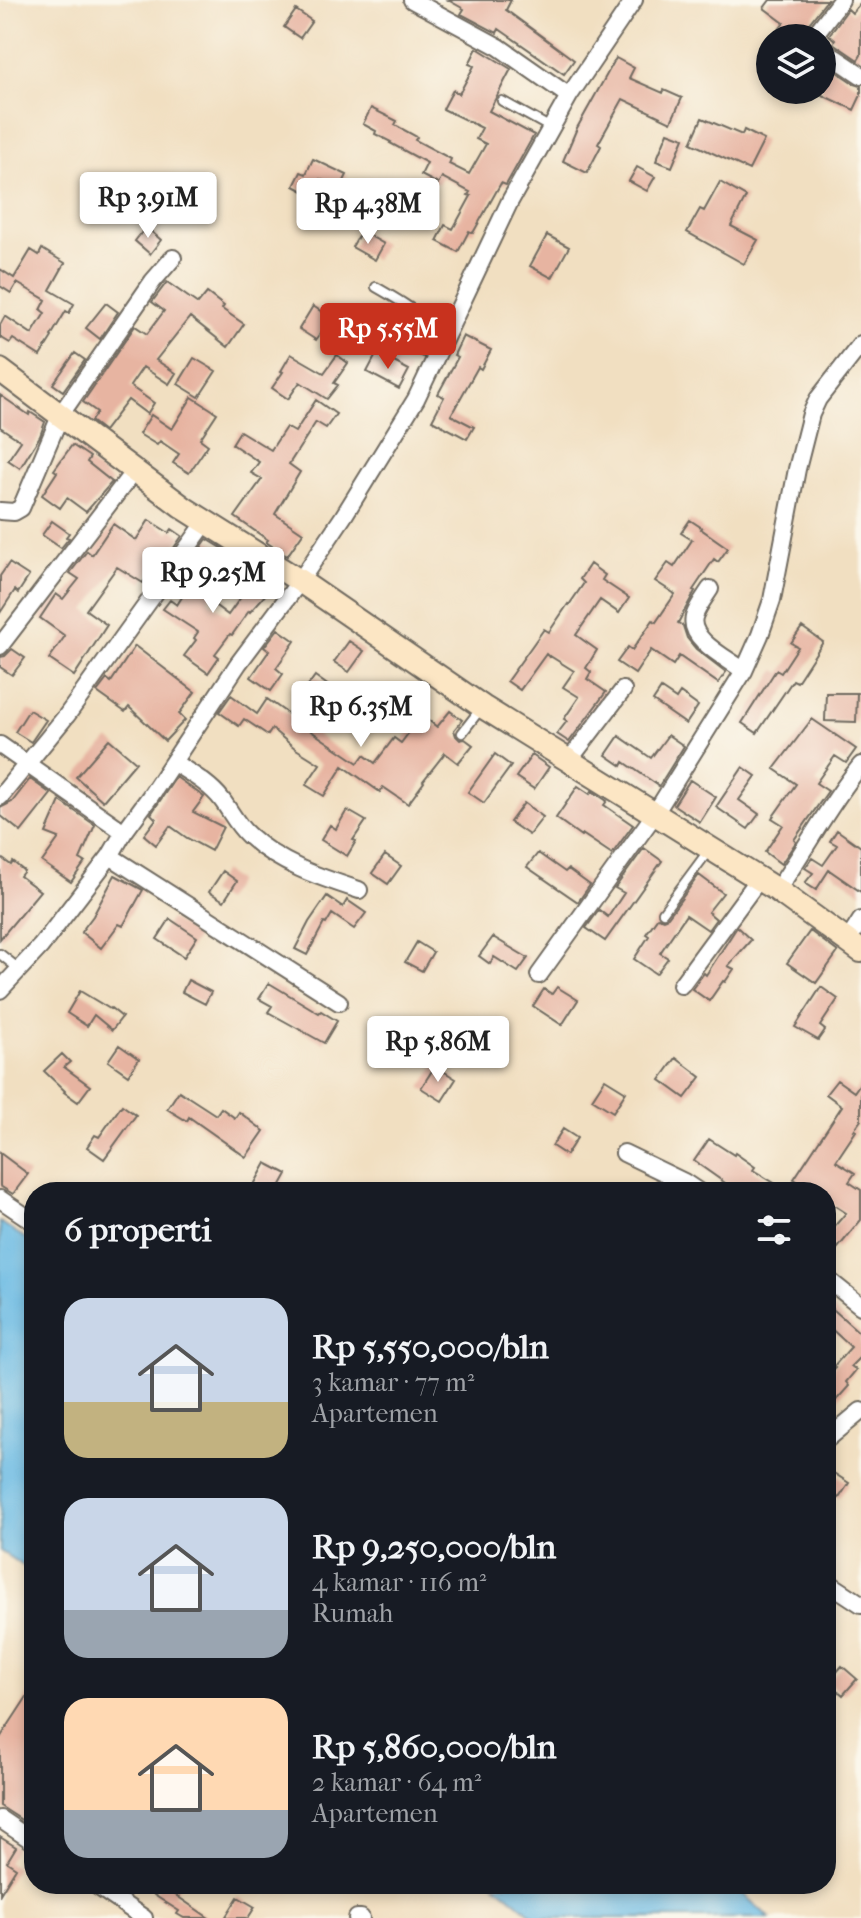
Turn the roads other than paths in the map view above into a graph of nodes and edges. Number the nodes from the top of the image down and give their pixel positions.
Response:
1 (412, 0) edge
2 (634, 0) edge
3 (841, 0) edge
4 (823, 24) edge
5 (836, 58) edge
6 (861, 75) edge
7 (569, 96) junction
8 (502, 101) dead end
9 (551, 128) junction
10 (173, 258) dead end
11 (376, 287) dead end
12 (366, 323) dead end
13 (445, 341) junction
14 (861, 344) edge
15 (437, 358) junction
16 (0, 370) edge
17 (61, 414) junction
18 (134, 471) junction
19 (0, 511) edge
20 (206, 522) junction
21 (300, 581) junction
22 (710, 589) dead end
23 (0, 646) edge
24 (744, 671) junction
25 (623, 690) dead end
26 (483, 707) junction
27 (462, 733) dead end
28 (0, 745) edge
29 (570, 759) junction
30 (173, 762) junction
31 (26, 764) junction
32 (861, 765) edge
33 (0, 797) edge
34 (654, 815) junction
35 (124, 832) junction
36 (710, 849) junction
37 (110, 856) junction
38 (768, 884) junction
39 (359, 890) dead end
40 (663, 912) dead end
41 (861, 920) edge
42 (854, 946) edge
43 (0, 954) edge
44 (19, 970) junction
45 (539, 975) dead end
46 (681, 985) dead end
47 (0, 990) edge
48 (339, 1002) dead end
49 (624, 1153) dead end
50 (684, 1182) edge
51 (0, 1199) edge
52 (24, 1215) edge
53 (836, 1286) edge
54 (861, 1306) edge
55 (861, 1411) edge
56 (836, 1431) edge
57 (836, 1588) edge
58 (861, 1604) edge
59 (0, 1819) edge
60 (24, 1835) edge
61 (109, 1894) edge
62 (144, 1918) edge

1 - 7 street
2 - 7 street
3 - 4 street
5 - 6 street
7 - 9 street
8 - 9 lane
9 - 13 street
10 - 17 street
11 - 13 lane
12 - 15 lane
13 - 15 street
14 - 24 street
15 - 21 street
16 - 17 street
17 - 18 street
17 - 19 street
18 - 20 street
18 - 23 street
20 - 21 street
20 - 31 street
21 - 26 street
21 - 30 street
22 - 24 street
24 - 34 street
25 - 29 street
26 - 27 lane
26 - 29 street
28 - 31 street
29 - 34 street
30 - 35 street
30 - 39 street
31 - 33 street
31 - 35 street
32 - 38 street
34 - 36 street
34 - 45 street
35 - 37 street
36 - 38 street
36 - 40 lane
37 - 44 street
37 - 48 street
38 - 42 street
38 - 46 street
41 - 42 street
43 - 44 lane
44 - 47 street
49 - 50 street
51 - 52 street
53 - 54 street
55 - 56 street
57 - 58 street
59 - 60 street
61 - 62 street

